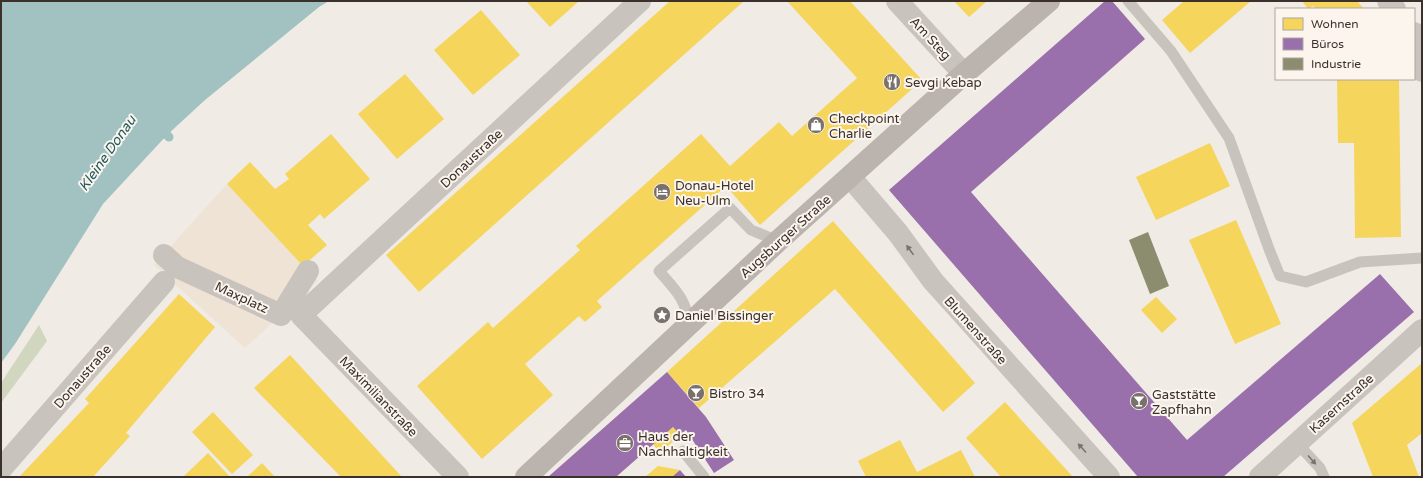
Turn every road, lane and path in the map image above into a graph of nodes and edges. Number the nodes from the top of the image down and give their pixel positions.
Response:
1 (640, 1) edge
2 (897, 1) edge
3 (1049, 1) edge
4 (1128, 1) edge
5 (1415, 35) edge
6 (1422, 71) edge
7 (964, 74) junction
8 (851, 178) junction
9 (778, 241) junction
10 (1422, 258) edge
11 (168, 270) joint
12 (308, 271) dead end
13 (301, 315) joint
14 (690, 324) junction
15 (1422, 330) edge
16 (1297, 444) junction
17 (683, 451) dead end
18 (1, 469) edge
19 (458, 477) edge
20 (526, 477) edge
21 (704, 477) edge
22 (1109, 477) edge
23 (1260, 477) edge
24 (1324, 477) edge

1 - 13 street, Donaustraße
2 - 7 street, Am Steg
3 - 7 street, Augsburger Straße
4 - 10 lane
5 - 6 street
7 - 8 street, Augsburger Straße
8 - 9 street, Augsburger Straße
22 -> 8 street, Blumenstraße
9 - 14 street, Augsburger Straße
9 - 14 lane
11 - 12 street, Maxplatz
11 - 18 street, Donaustraße
13 - 19 street, Maximilianstraße
14 - 20 street, Augsburger Straße
15 - 16 street, Kasernstraße
16 - 23 street, Kasernstraße
16 -> 24 lane
17 - 21 lane

